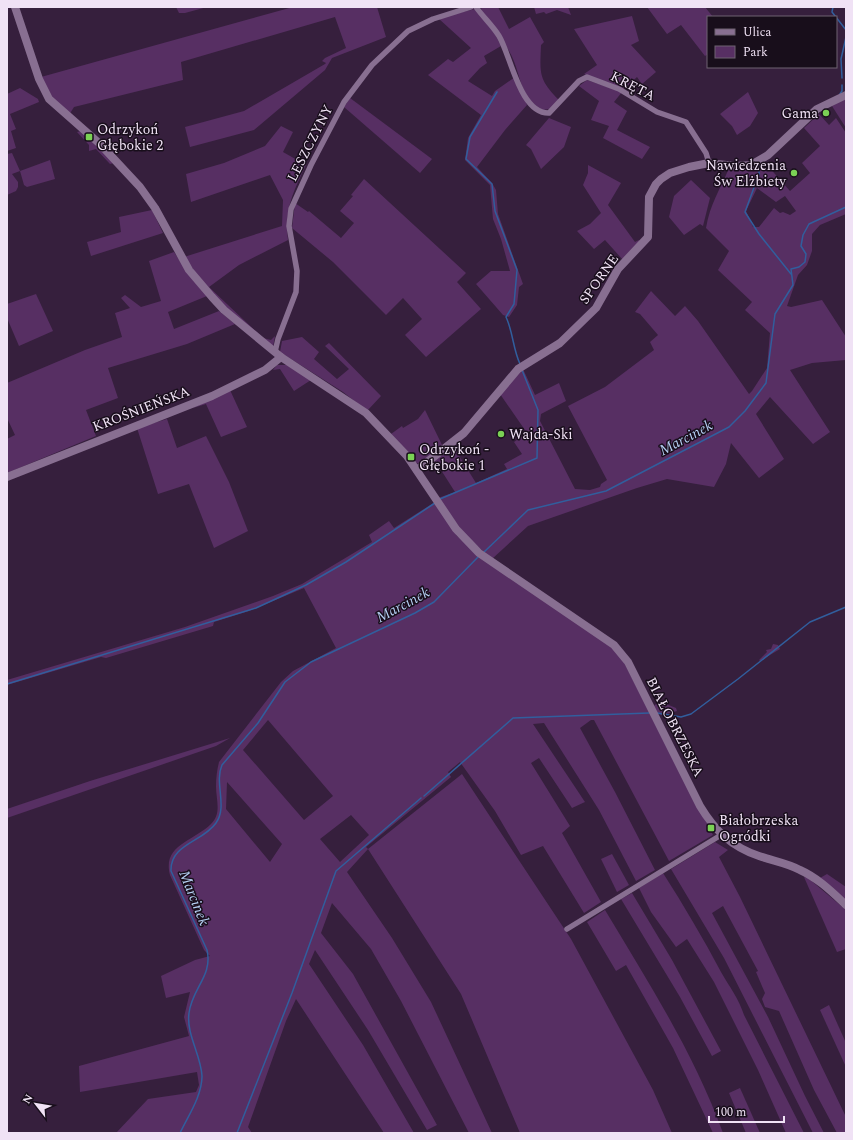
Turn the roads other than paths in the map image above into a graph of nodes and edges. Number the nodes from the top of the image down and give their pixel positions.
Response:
1 (15, 7) edge
2 (471, 7) edge
3 (476, 7) edge
4 (846, 95) edge
5 (709, 163) junction
6 (278, 355) junction
7 (418, 469) junction
8 (7, 477) edge
9 (721, 835) junction
10 (846, 905) edge
11 (566, 929) dead end

1 - 6 street, BIAŁOBRZESKA
2 - 6 street, LESZCZYNY
3 - 5 street, KRĘTA
4 - 5 street, SPORNE
5 - 7 street, SPORNE
6 - 7 street, BIAŁOBRZESKA
6 - 8 street, KROŚNIEŃSKA
7 - 9 street, BIAŁOBRZESKA
9 - 10 street, BIAŁOBRZESKA
9 - 11 street

